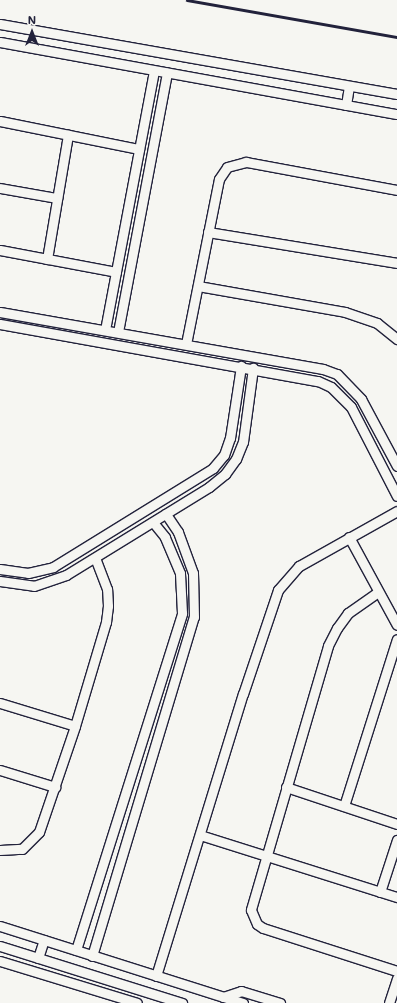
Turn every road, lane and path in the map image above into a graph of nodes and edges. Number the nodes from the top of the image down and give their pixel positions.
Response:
1 (0, 24) edge
2 (0, 42) edge
3 (154, 71) junction
4 (167, 73) junction
5 (349, 86) junction
6 (397, 94) edge
7 (346, 105) junction
8 (397, 114) edge
9 (0, 121) edge
10 (68, 135) junction
11 (139, 149) junction
12 (0, 188) edge
13 (397, 190) edge
14 (57, 198) junction
15 (208, 232) junction
16 (0, 250) edge
17 (47, 259) junction
18 (397, 263) edge
19 (116, 272) junction
20 (198, 286) junction
21 (0, 312) edge
22 (0, 324) edge
23 (105, 330) junction
24 (118, 332) junction
25 (397, 339) edge
26 (186, 344) junction
27 (240, 366) junction
28 (253, 368) junction
29 (371, 415) junction
30 (358, 422) junction
31 (397, 466) edge
32 (397, 496) edge
33 (397, 511) edge
34 (166, 514) junction
35 (153, 522) junction
36 (349, 537) junction
37 (95, 558) junction
38 (0, 569) edge
39 (0, 581) edge
40 (378, 592) junction
41 (397, 625) edge
42 (397, 639) edge
43 (0, 703) edge
44 (75, 726) junction
45 (0, 770) edge
46 (55, 787) junction
47 (286, 787) junction
48 (344, 806) junction
49 (397, 824) edge
50 (200, 835) junction
51 (397, 840) edge
52 (0, 850) edge
53 (265, 856) junction
54 (380, 892) junction
55 (397, 897) edge
56 (0, 926) edge
57 (44, 940) junction
58 (0, 946) edge
59 (76, 950) junction
60 (92, 956) junction
61 (38, 958) junction
62 (0, 961) edge
63 (397, 971) edge
64 (156, 976) junction
65 (397, 978) edge
66 (223, 997) junction
67 (138, 1003) edge
68 (182, 1003) edge
69 (243, 1003) edge
70 (280, 1003) edge
71 (389, 1003) edge

1 - 5 street
2 - 3 street
3 - 4 street
3 - 11 street
4 - 7 street
4 - 24 street
5 - 6 street
5 - 7 street
7 - 8 street
9 - 10 street
10 - 11 street
10 - 14 street
11 - 19 street
12 - 14 street
13 - 15 street
14 - 17 street
15 - 18 street
15 - 20 street
16 - 17 street
17 - 19 street
19 - 23 street
20 - 25 street
20 - 26 street
21 - 23 street
22 - 27 street
23 - 24 street
24 - 26 street
26 - 29 street
27 - 28 street
27 - 38 street
28 - 30 street
28 - 34 street
29 - 30 street
29 - 31 street
30 - 32 street
33 - 36 street
34 - 35 street
34 - 60 street
35 - 37 street
35 - 59 street
36 - 40 street
36 - 50 street
37 - 39 street
37 - 44 street
40 - 41 street
40 - 47 street
42 - 48 street
43 - 44 street
44 - 46 street
45 - 46 street
46 - 52 street
47 - 48 street
47 - 53 street
48 - 49 street
50 - 53 street
50 - 64 street
51 - 54 street
53 - 54 street
53 - 63 street
54 - 55 street
56 - 57 street
57 - 59 street
57 - 61 street
58 - 61 street
59 - 60 street
60 - 64 street
61 - 68 street
62 - 67 street
64 - 66 street
65 - 71 street
66 - 69 street
66 - 70 street

